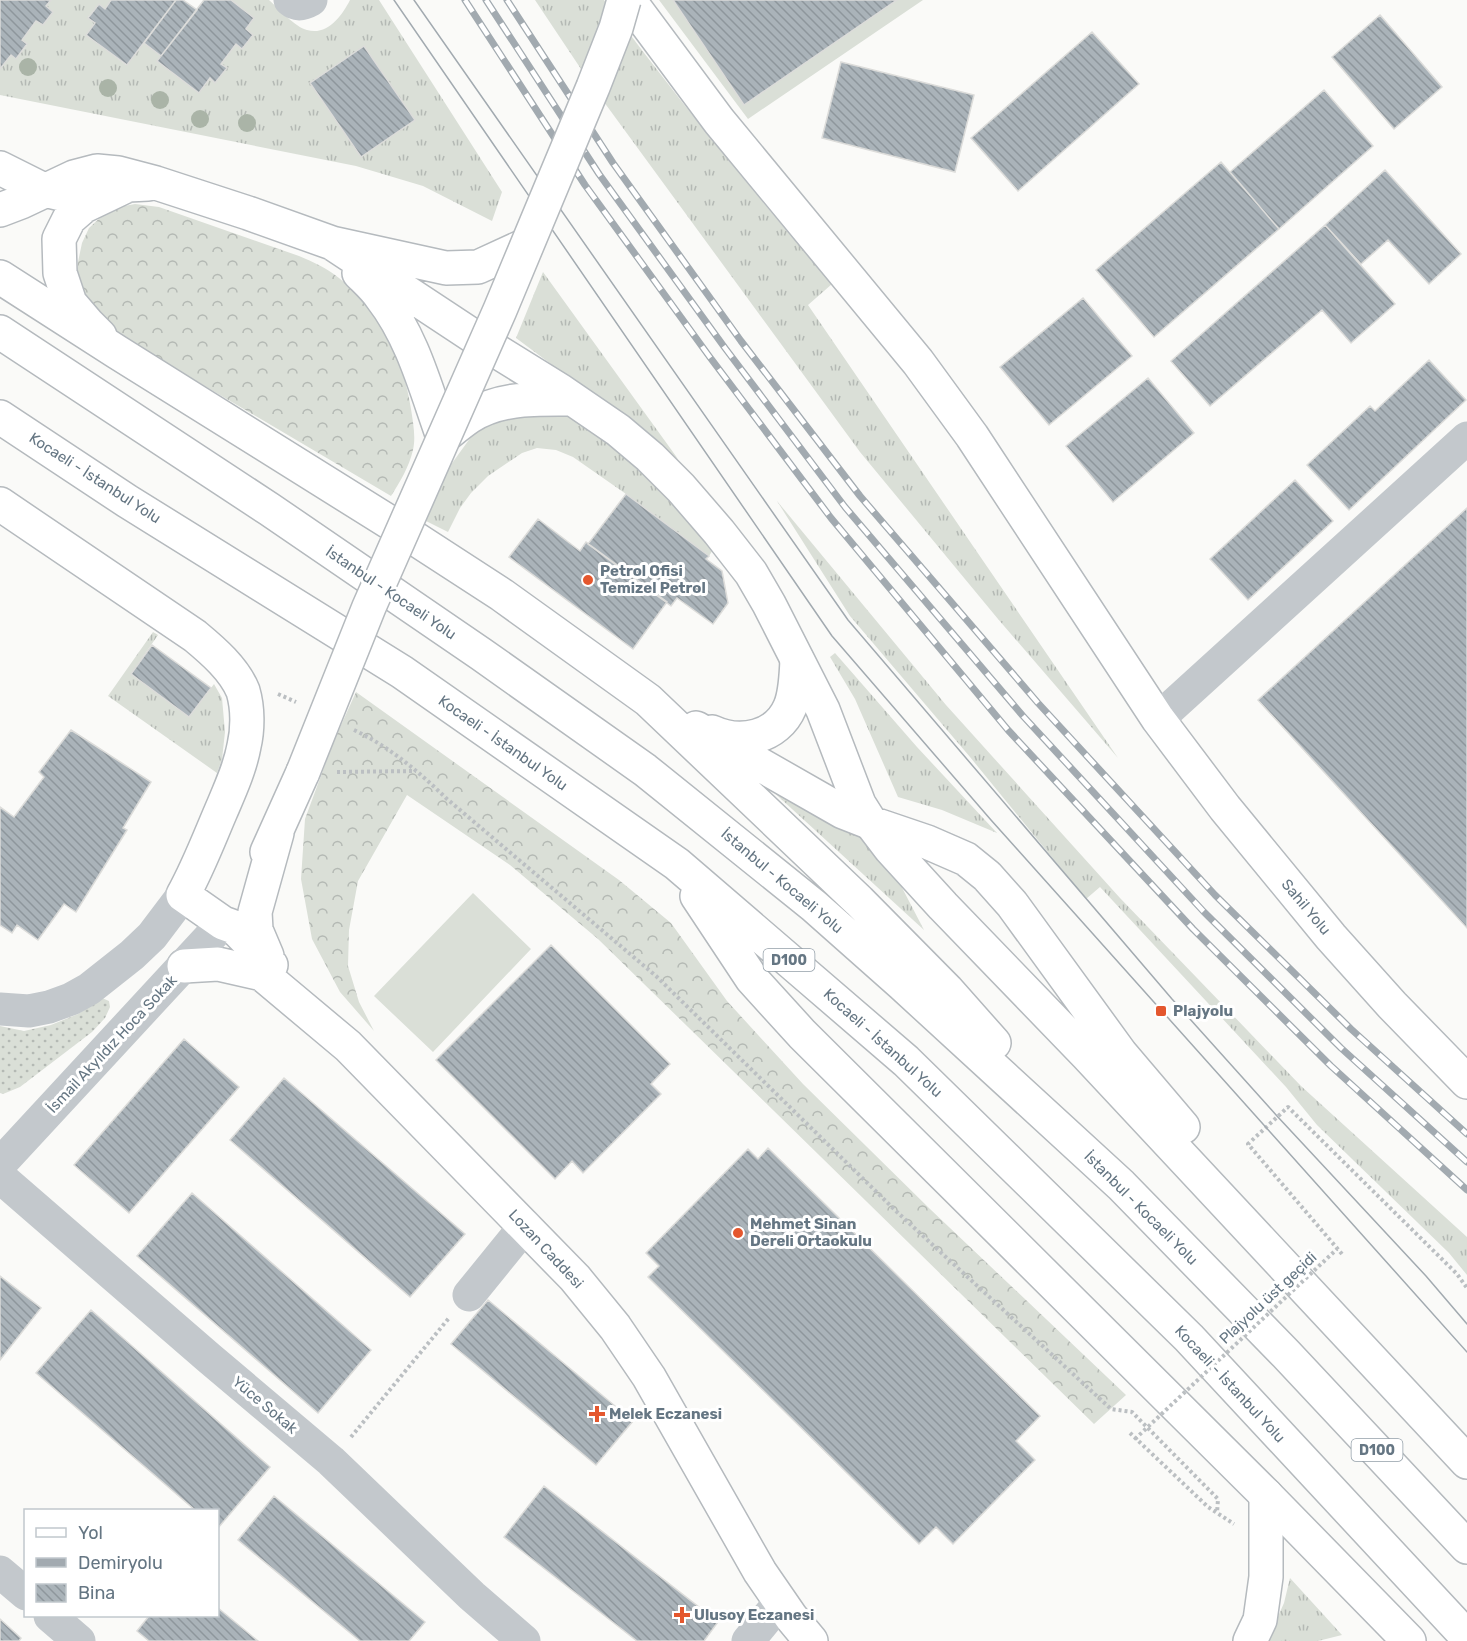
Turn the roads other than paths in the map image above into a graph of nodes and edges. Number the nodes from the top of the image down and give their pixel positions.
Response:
1 (290, 0) edge
2 (311, 0) edge
3 (624, 0) edge
4 (629, 0) edge
5 (0, 168) edge
6 (156, 183) junction
7 (44, 190) junction
8 (98, 199) junction
9 (0, 210) edge
10 (332, 243) junction
11 (526, 245) junction
12 (0, 276) edge
13 (0, 332) edge
14 (485, 344) junction
15 (117, 352) junction
16 (573, 399) junction
17 (0, 417) edge
18 (443, 437) junction
19 (1467, 438) edge
20 (0, 504) edge
21 (797, 660) junction
22 (648, 700) junction
23 (1158, 719) junction
24 (871, 823) junction
25 (277, 833) junction
26 (677, 864) junction
27 (183, 895) junction
28 (223, 923) junction
29 (184, 966) junction
30 (266, 970) junction
31 (0, 1009) edge
32 (1467, 1082) edge
33 (0, 1164) edge
34 (0, 1177) edge
35 (1122, 1185) junction
36 (525, 1226) junction
37 (469, 1295) road end
38 (1467, 1439) edge
39 (1467, 1462) edge
40 (1266, 1495) junction
41 (1467, 1547) edge
42 (0, 1572) edge
43 (24, 1592) edge
44 (780, 1602) junction
45 (51, 1617) edge
46 (1467, 1637) edge
47 (79, 1641) edge
48 (524, 1641) edge
49 (748, 1641) edge
50 (811, 1641) edge
51 (1250, 1641) edge
52 (1409, 1641) edge

1 - 2 street
3 - 11 main road, bridge
4 - 23 main road, Sahil Yolu
5 - 7 main road
6 - 7 main road
6 - 8 main road
6 - 10 main road
7 - 8 main road
7 - 9 main road
8 - 15 main road
10 - 11 main road
10 - 14 main road
10 - 18 main road
11 - 14 main road, bridge
12 - 15 main road
13 - 35 main road, İstanbul - Kocaeli Yolu / D100
14 - 16 main road
14 - 18 main road, bridge
15 - 22 main road
16 - 18 main road
16 - 21 main road
17 - 26 main road, Kocaeli - İstanbul Yolu / D100
18 - 25 main road, bridge
19 - 23 street
20 - 27 main road
21 - 22 main road
21 - 24 main road
22 - 24 main road
22 - 35 main road
23 - 32 main road, Sahil Yolu
24 - 38 main road
24 - 39 main road
25 - 28 main road
25 - 30 main road
26 - 40 main road
26 - 46 main road, Kocaeli - İstanbul Yolu / D100
27 - 28 main road
27 - 31 street
28 - 29 street, İsmail Akyıldız Hoca Sokak
28 - 30 main road
29 - 30 main road, Lozan Caddesi
29 - 33 street, İsmail Akyıldız Hoca Sokak
30 - 36 main road, Lozan Caddesi
34 - 48 street, Yüce Sokak
35 - 41 main road, İstanbul - Kocaeli Yolu / D100
36 - 37 street
36 - 44 main road, Lozan Caddesi
40 - 51 main road
40 - 52 main road
42 - 43 street
44 - 49 street
44 - 50 main road, Lozan Caddesi
45 - 47 street

